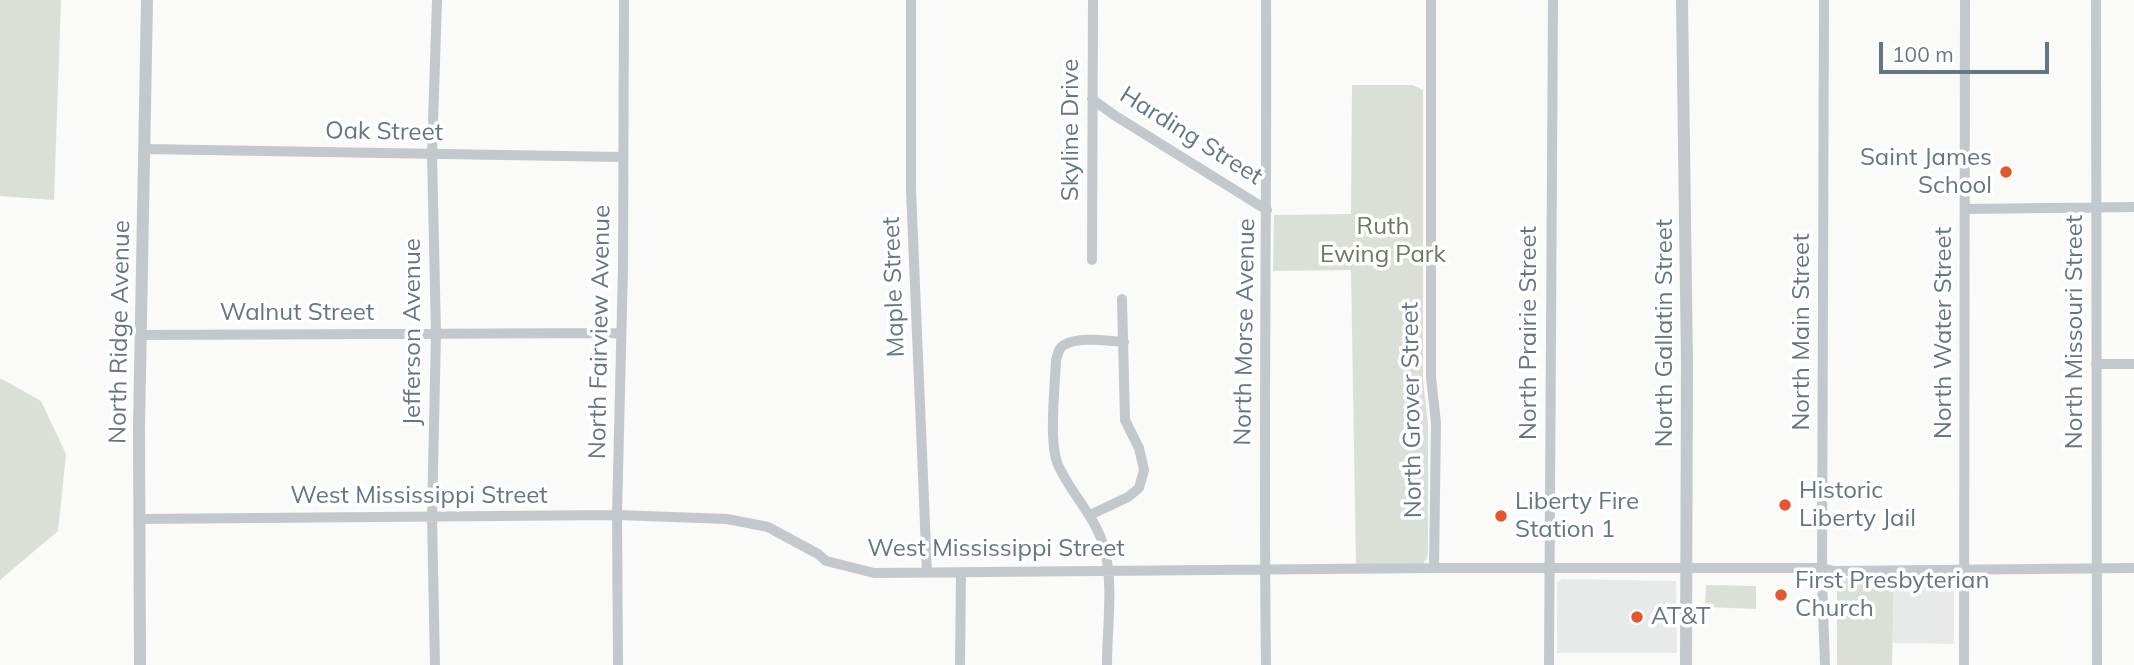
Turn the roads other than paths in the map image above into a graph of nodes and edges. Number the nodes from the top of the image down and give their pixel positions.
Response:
1 (147, 0) edge
2 (437, 0) edge
3 (624, 0) edge
4 (912, 0) edge
5 (1093, 0) edge
6 (1266, 0) edge
7 (1430, 0) edge
8 (1553, 0) edge
9 (1682, 0) edge
10 (1824, 0) edge
11 (1965, 0) edge
12 (2096, 0) edge
13 (1092, 99) junction
14 (145, 149) junction
15 (432, 154) junction
16 (623, 157) junction
17 (2134, 207) edge
18 (2096, 208) junction
19 (1965, 209) junction
20 (1267, 210) junction
21 (1092, 260) dead end
22 (1122, 299) dead end
23 (621, 333) junction
24 (436, 334) junction
25 (141, 335) junction
26 (1124, 342) junction
27 (2096, 364) junction
28 (2134, 364) edge
29 (617, 515) junction
30 (1090, 515) junction
31 (432, 517) junction
32 (139, 519) junction
33 (1434, 568) junction
34 (1550, 568) junction
35 (1686, 568) junction
36 (1822, 568) junction
37 (2096, 568) junction
38 (2134, 568) edge
39 (1265, 569) junction
40 (1965, 569) junction
41 (1107, 571) junction
42 (927, 572) junction
43 (961, 572) junction
44 (140, 665) edge
45 (435, 665) edge
46 (618, 665) edge
47 (960, 665) edge
48 (1107, 665) edge
49 (1266, 665) edge
50 (1549, 665) edge
51 (1686, 665) edge
52 (1825, 665) edge
53 (1965, 665) edge
54 (2097, 665) edge

1 - 14 street, North Ridge Avenue
2 - 15 street, Jefferson Avenue
3 - 16 street, North Fairview Avenue
4 - 42 street, Maple Street
5 - 13 street, Skyline Drive
6 - 20 street, North Morse Avenue
7 - 33 street, North Grover Street
8 - 34 street, North Prairie Street
9 - 35 street, North Gallatin Street
10 - 36 street, North Main Street
11 - 19 street, North Water Street
12 - 18 street, North Missouri Street
13 - 20 street, Harding Street
13 - 21 street, Skyline Drive
14 - 15 street, Oak Street
14 - 25 street, North Ridge Avenue
15 - 16 street, Oak Street
15 - 24 street, Jefferson Avenue
16 - 23 street, North Fairview Avenue
17 - 18 street
18 - 19 street
18 - 27 street, North Missouri Street
19 - 40 street, North Water Street
20 - 39 street, North Morse Avenue
22 - 26 street
23 - 24 street, Walnut Street
23 - 29 street, North Fairview Avenue
24 - 25 street, Walnut Street
24 - 31 street, Jefferson Avenue
25 - 32 street, North Ridge Avenue
26 - 30 street
26 - 30 street
27 - 28 street
27 - 37 street, North Missouri Street
29 - 31 street, West Mississippi Street
29 - 42 street, West Mississippi Street
29 - 46 street, North Fairview Avenue
30 - 41 street
31 - 32 street, West Mississippi Street
31 - 45 street, Jefferson Avenue
32 - 44 street, North Ridge Avenue
33 - 34 street, West Mississippi Street
33 - 39 street, West Mississippi Street
34 - 35 street, West Mississippi Street
34 - 50 street, North Prairie Street
35 - 36 street, West Mississippi Street
35 - 51 street, North Gallatin Street
36 - 40 street, West Mississippi Street
36 - 52 street, North Main Street
37 - 38 street, West Mississippi Street
37 - 40 street, West Mississippi Street
37 - 54 street, North Missouri Street
39 - 41 street, West Mississippi Street
39 - 49 street, North Morse Avenue
40 - 53 street, North Water Street
41 - 43 street, West Mississippi Street
41 - 48 street
42 - 43 street, West Mississippi Street
43 - 47 street

